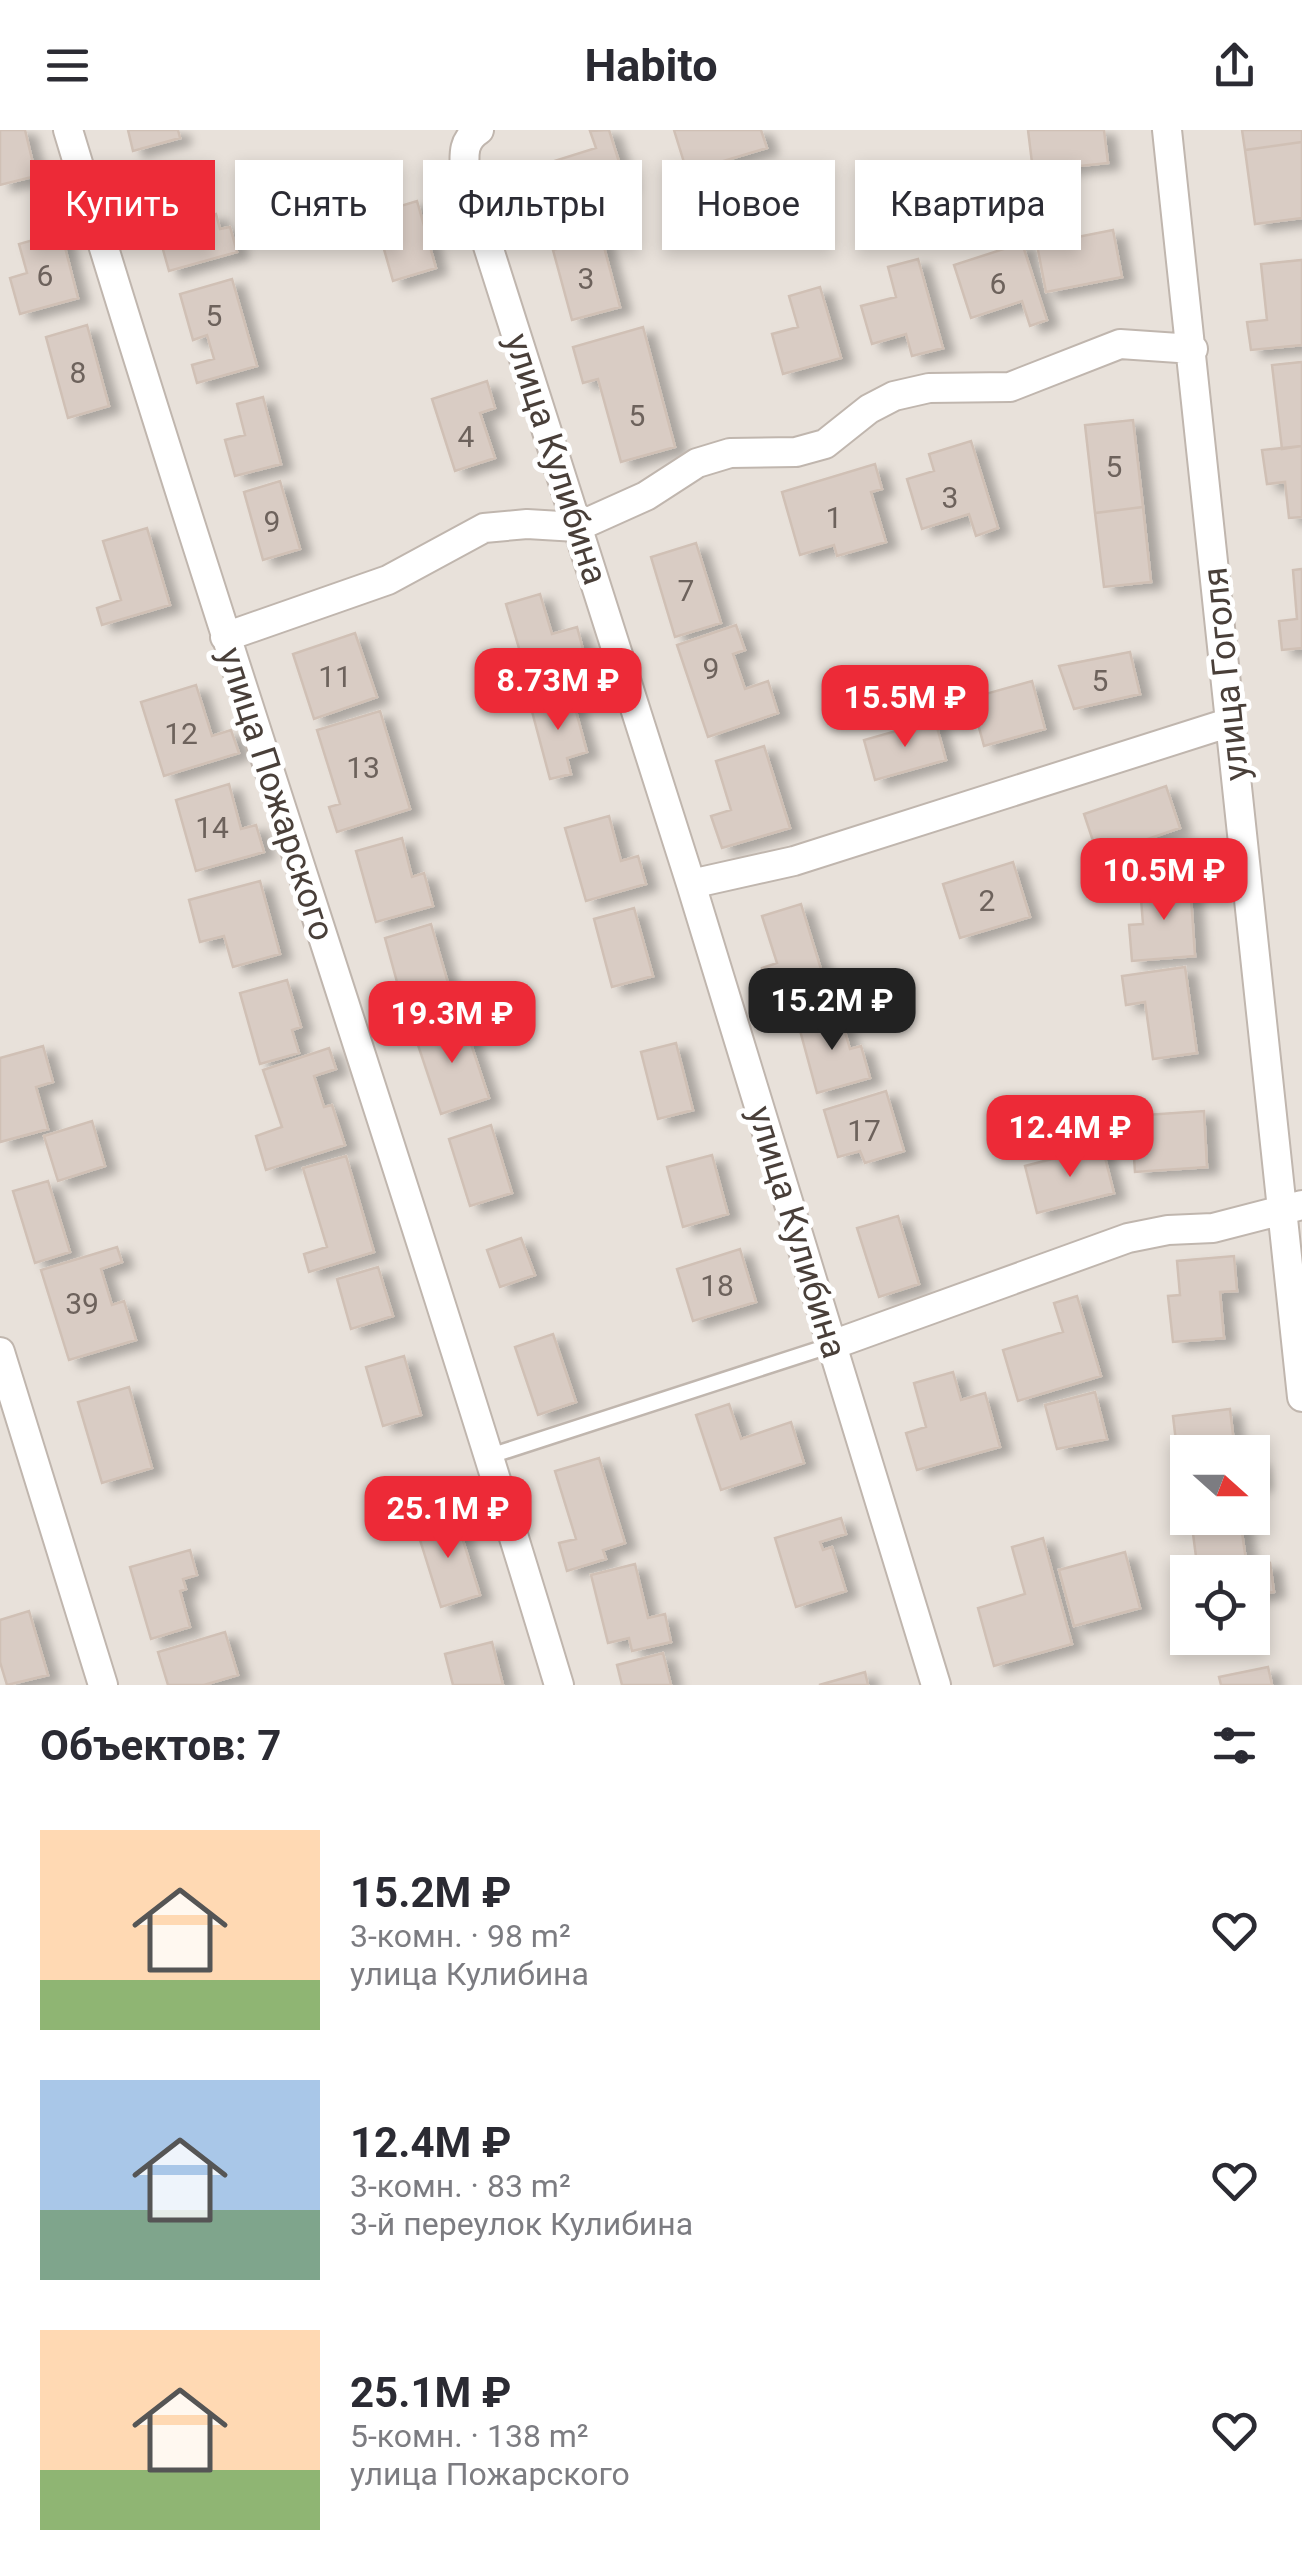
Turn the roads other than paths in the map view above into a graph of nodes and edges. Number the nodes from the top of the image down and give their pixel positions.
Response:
1 (68, 130) edge
2 (1168, 130) edge
3 (471, 140) edge
4 (1193, 350) junction
5 (577, 526) junction
6 (225, 637) junction
7 (1231, 722) junction
8 (691, 884) junction
9 (1291, 1208) edge
10 (832, 1345) junction
11 (0, 1352) edge
12 (1302, 1397) edge
13 (490, 1456) junction
14 (103, 1685) edge
15 (559, 1685) edge
16 (936, 1685) edge

1 - 6 street, улица Пожарского
2 - 4 street, улица Гоголя
3 - 5 street, улица Кулибина
4 - 5 street
4 - 7 street, улица Гоголя
5 - 6 street
5 - 8 street, улица Кулибина
6 - 13 street, улица Пожарского
7 - 8 street
7 - 9 street, улица Гоголя
8 - 10 street, улица Кулибина
9 - 10 street
9 - 12 street, улица Гоголя
10 - 13 lane
10 - 16 street, улица Кулибина
11 - 14 street
13 - 15 street, улица Пожарского

